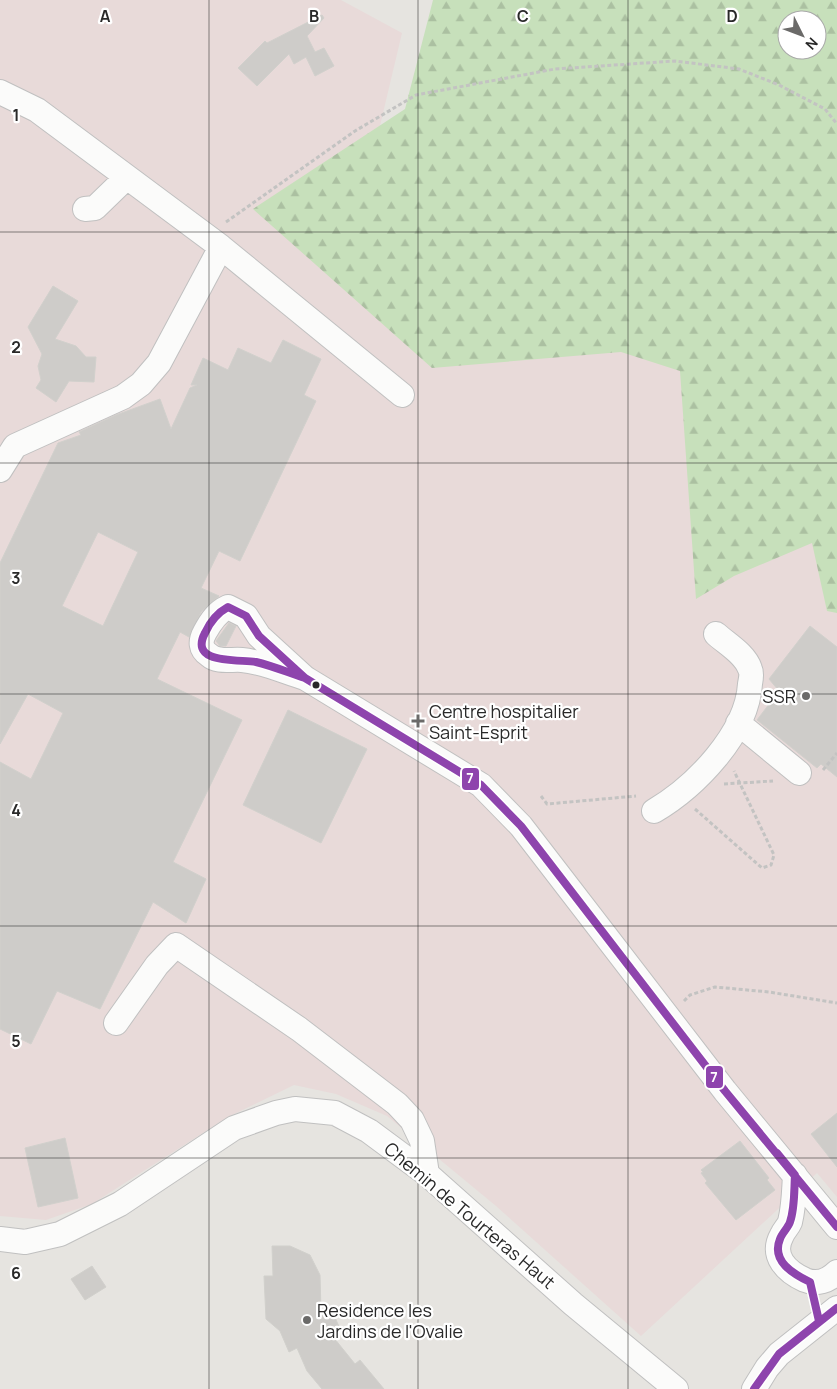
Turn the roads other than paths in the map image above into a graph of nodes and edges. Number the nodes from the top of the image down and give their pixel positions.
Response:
1 (0, 92) edge
2 (127, 177) junction
3 (85, 209) dead end
4 (220, 236) junction
5 (402, 395) dead end
6 (0, 470) edge
7 (716, 634) dead end
8 (306, 678) dead end
9 (738, 723) junction
10 (809, 773) road end
11 (654, 811) dead end
12 (116, 1023) dead end
13 (427, 1174) junction
14 (795, 1175) junction
15 (837, 1227) edge
16 (0, 1239) edge
17 (837, 1272) edge
18 (810, 1282) junction
19 (828, 1314) edge
20 (676, 1389) edge
21 (754, 1389) edge

1 - 2 street
2 - 3 street
2 - 4 street
4 - 5 street
4 - 6 street
7 - 9 street
8 - 14 street
9 - 10 street
9 - 11 street
12 - 13 street
13 - 16 street, Chemin de Tourteras Haut
13 - 20 street, Chemin de Tourteras Haut
14 - 15 street
14 - 18 street
17 - 18 street
18 - 19 street
19 - 21 street

